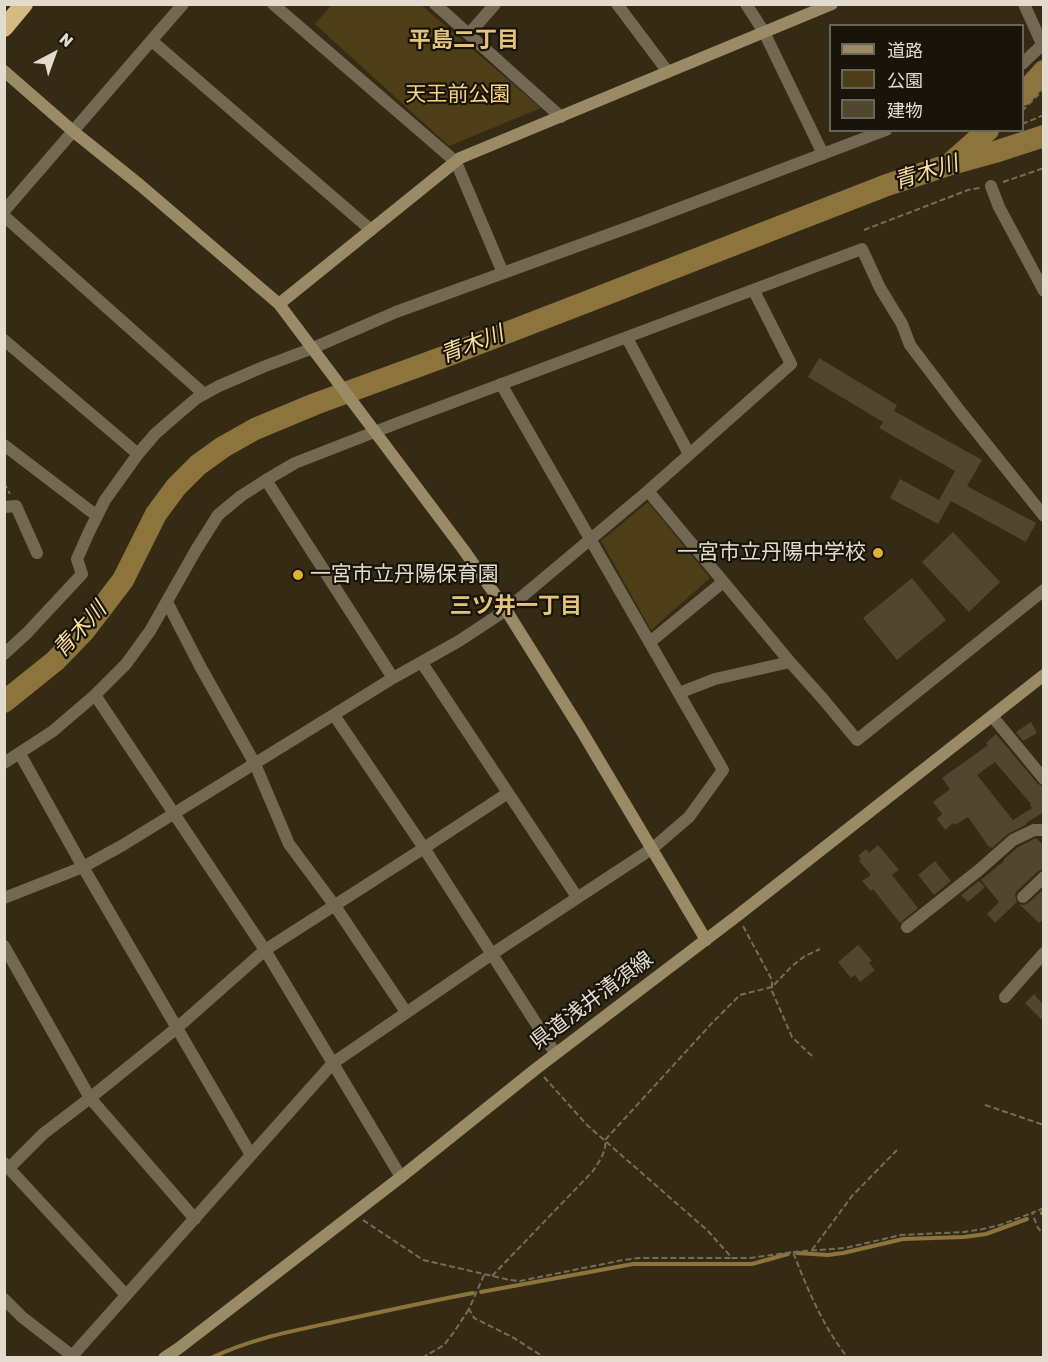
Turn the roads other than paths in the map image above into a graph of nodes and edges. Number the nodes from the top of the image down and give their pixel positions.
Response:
1 (24, 4) edge
2 (183, 4) edge
3 (273, 4) edge
4 (435, 4) edge
5 (495, 4) edge
6 (617, 4) edge
7 (746, 4) edge
8 (832, 4) edge
9 (1024, 4) edge
10 (4, 28) edge
11 (764, 32) junction
12 (469, 34) junction
13 (152, 41) junction
14 (1043, 44) edge
15 (1024, 63) edge
16 (4, 71) edge
17 (668, 72) junction
18 (561, 117) junction
19 (74, 132) junction
20 (881, 132) edge
21 (823, 154) junction
22 (456, 162) junction
23 (991, 186) road end
24 (4, 211) edge
25 (4, 216) edge
26 (371, 230) junction
27 (502, 273) junction
28 (753, 291) junction
29 (1044, 291) edge
30 (279, 304) junction
31 (627, 338) junction
32 (4, 340) edge
33 (316, 352) junction
34 (501, 384) junction
35 (204, 394) junction
36 (375, 432) junction
37 (4, 445) edge
38 (138, 454) junction
39 (689, 454) junction
40 (266, 480) junction
41 (648, 491) junction
42 (4, 507) edge
43 (97, 516) junction
44 (1044, 516) edge
45 (591, 539) junction
46 (37, 553) dead end
47 (723, 582) junction
48 (1044, 590) edge
49 (167, 602) junction
50 (506, 610) junction
51 (650, 642) junction
52 (4, 654) edge
53 (790, 662) junction
54 (422, 663) junction
55 (1044, 675) edge
56 (393, 678) junction
57 (679, 693) junction
58 (95, 695) junction
59 (334, 715) junction
60 (992, 716) junction
61 (20, 754) junction
62 (4, 763) edge
63 (255, 764) junction
64 (1044, 778) edge
65 (508, 793) junction
66 (174, 815) junction
67 (1044, 831) edge
68 (1044, 837) edge
69 (424, 848) junction
70 (652, 848) junction
71 (83, 867) junction
72 (1044, 877) edge
73 (577, 897) junction
74 (1023, 897) dead end
75 (4, 898) edge
76 (335, 906) junction
77 (907, 927) dead end
78 (706, 940) junction
79 (4, 946) edge
80 (265, 950) junction
81 (1044, 953) edge
82 (492, 954) junction
83 (1005, 997) dead end
84 (406, 1012) junction
85 (178, 1027) junction
86 (555, 1053) junction
87 (333, 1063) junction
88 (90, 1098) junction
89 (251, 1155) junction
90 (7, 1166) edge
91 (401, 1177) junction
92 (195, 1218) junction
93 (126, 1295) junction
94 (4, 1299) edge
95 (74, 1356) edge
96 (164, 1358) edge

1 - 10 highway
2 - 13 street
3 - 22 street
4 - 12 street
5 - 12 street
6 - 17 street
7 - 11 street
8 - 11 street
9 - 14 street
11 - 17 street
11 - 21 street
12 - 18 street
13 - 19 street
13 - 26 street
14 - 15 street
16 - 19 street
17 - 18 street
18 - 22 street
19 - 24 street
19 - 30 street
20 - 21 street
21 - 27 street
22 - 26 street
22 - 27 street
23 - 29 street
25 - 35 street
26 - 30 street
27 - 33 street
28 - 31 street
28 - 39 street
28 - 44 street
30 - 33 street
31 - 34 street
31 - 39 street
32 - 38 street
33 - 35 street
33 - 36 street
34 - 36 street
34 - 45 street
35 - 38 street
36 - 40 street
36 - 50 street
37 - 43 street
38 - 43 street
39 - 41 street
40 - 49 street
40 - 56 street
41 - 45 street
41 - 47 street
42 - 46 street
43 - 52 street
45 - 50 street
45 - 51 street
47 - 51 street
47 - 53 street
48 - 53 street
49 - 58 street
49 - 63 street
50 - 54 street
50 - 70 street
51 - 57 street
53 - 57 street
54 - 56 street
54 - 65 street
55 - 60 street, 県道浅井清須線
56 - 59 street
57 - 70 street
58 - 61 street
58 - 66 street
59 - 63 street
59 - 69 street
60 - 64 street
60 - 78 street, 県道浅井清須線
61 - 62 street
61 - 71 street
63 - 66 street
63 - 76 street
65 - 69 street
65 - 73 street
66 - 71 street
66 - 80 street
67 - 68 street
67 - 77 street
69 - 76 street
69 - 82 street
70 - 73 street
70 - 78 street
71 - 75 street
71 - 85 street
72 - 74 street
73 - 82 street
76 - 80 street
76 - 84 street
78 - 86 street, 県道浅井清須線
79 - 88 street
80 - 85 street
80 - 87 street
81 - 83 street
82 - 84 street
82 - 86 street
84 - 87 street
85 - 88 street
85 - 89 street
86 - 91 street, 県道浅井清須線
87 - 89 street
87 - 91 street
88 - 90 street
88 - 92 street
89 - 92 street
90 - 93 street
91 - 96 street, 県道浅井清須線
92 - 93 street
93 - 95 street
94 - 95 street

